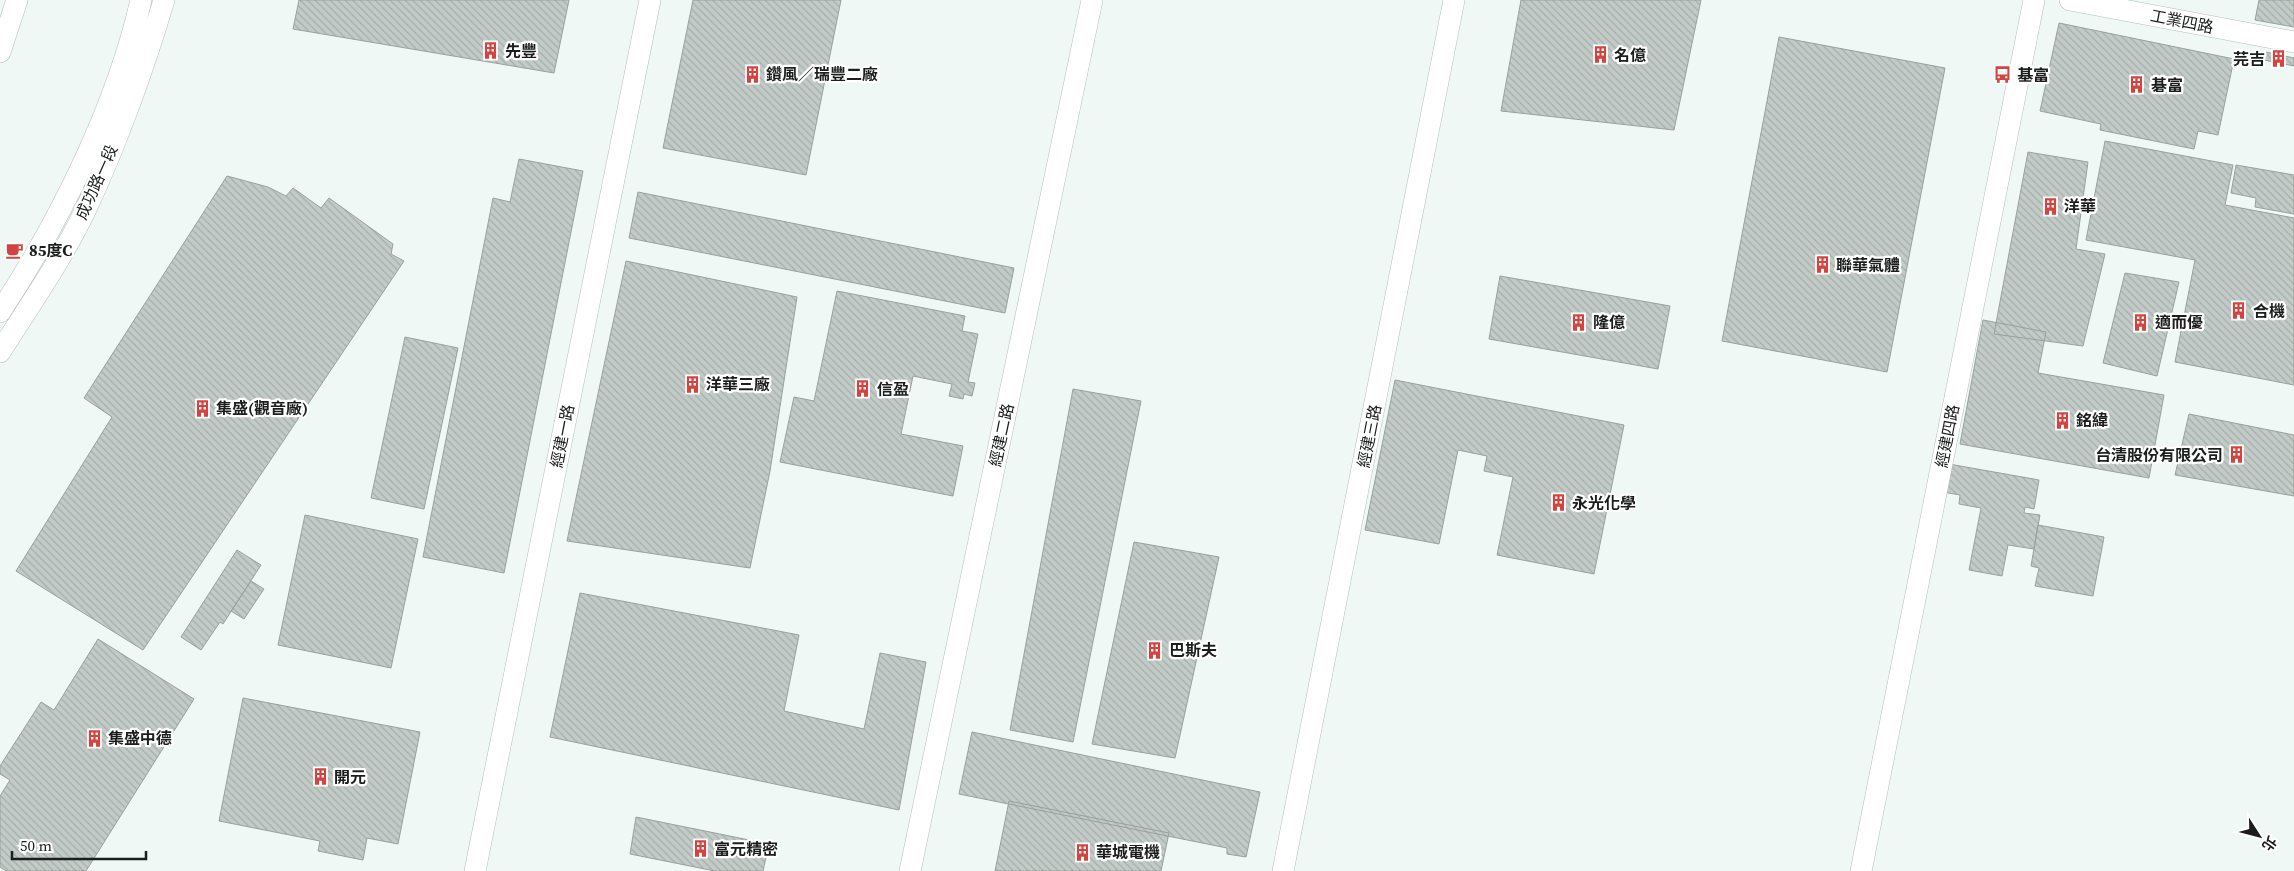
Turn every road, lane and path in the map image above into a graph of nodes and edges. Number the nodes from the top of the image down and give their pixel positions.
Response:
1 (17, 0) edge
2 (141, 0) edge
3 (164, 0) edge
4 (650, 0) edge
5 (1092, 0) edge
6 (1454, 0) edge
7 (2034, 0) edge
8 (2070, 0) edge
9 (2294, 42) edge
10 (0, 52) edge
11 (0, 312) edge
12 (0, 352) edge
13 (475, 871) edge
14 (910, 871) edge
15 (1284, 871) edge
16 (1861, 871) edge

1 - 10 street
2 - 11 street, 成功路一段
3 - 12 street, 成功路一段
4 - 13 street, 經建一路
5 - 14 street, 經建二路
6 - 15 street, 經建三路
7 - 16 street, 經建四路
8 - 9 street, 工業四路

